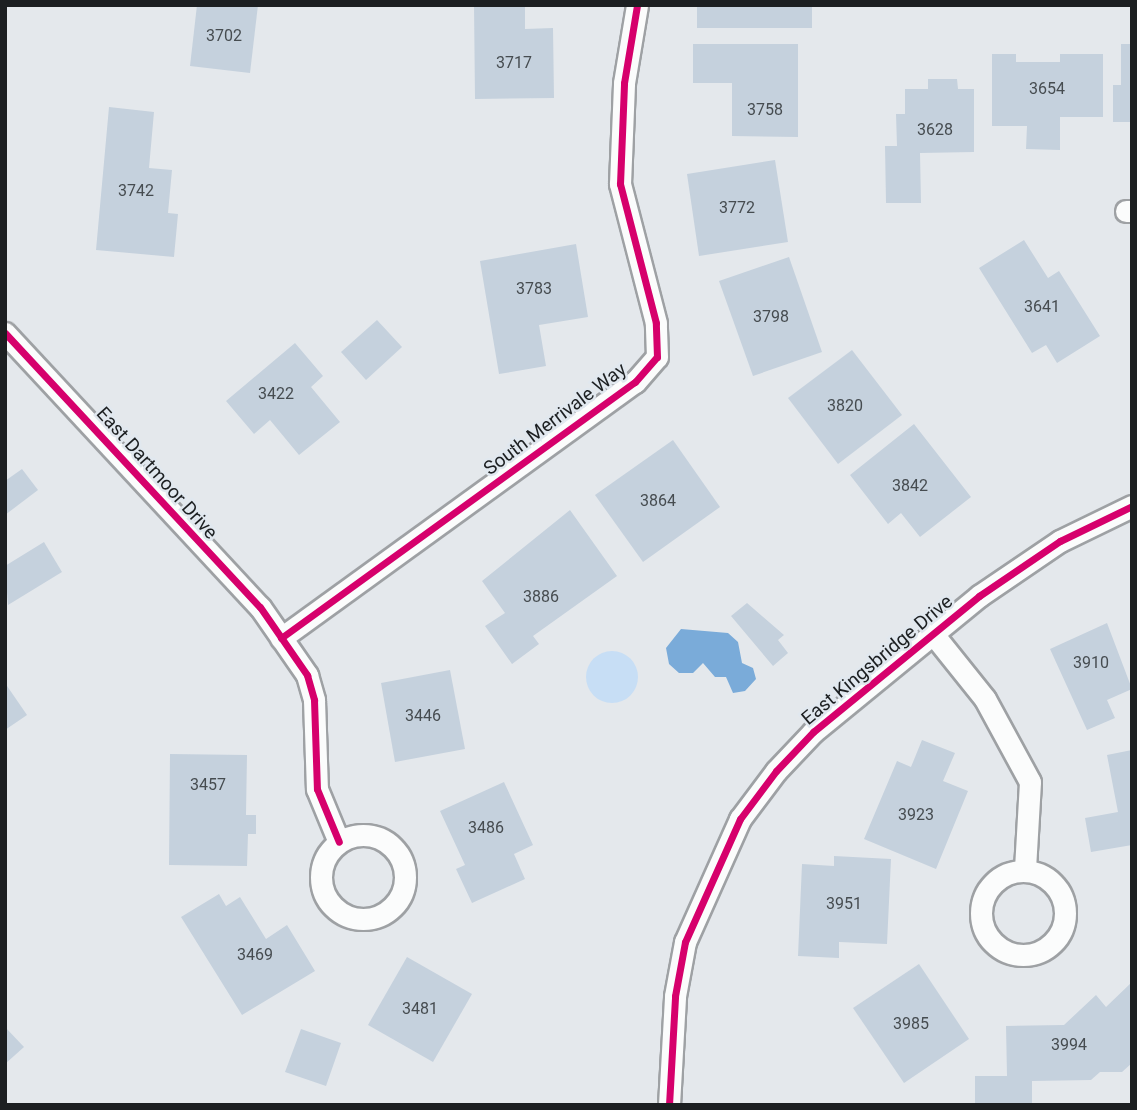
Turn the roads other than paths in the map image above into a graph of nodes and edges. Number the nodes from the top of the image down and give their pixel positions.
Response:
1 (637, 5) edge
2 (5, 333) edge
3 (1132, 506) edge
4 (933, 634) junction
5 (281, 638) junction
6 (339, 842) junction
7 (1025, 870) junction
8 (669, 1105) edge

1 - 5 street, South Merrivale Way
2 - 5 street, East Dartmoor Drive
3 - 4 street, East Kingsbridge Drive
4 - 7 street
4 - 8 street, East Kingsbridge Drive
5 - 6 street, East Dartmoor Drive
6 - 6 street
7 - 7 street

